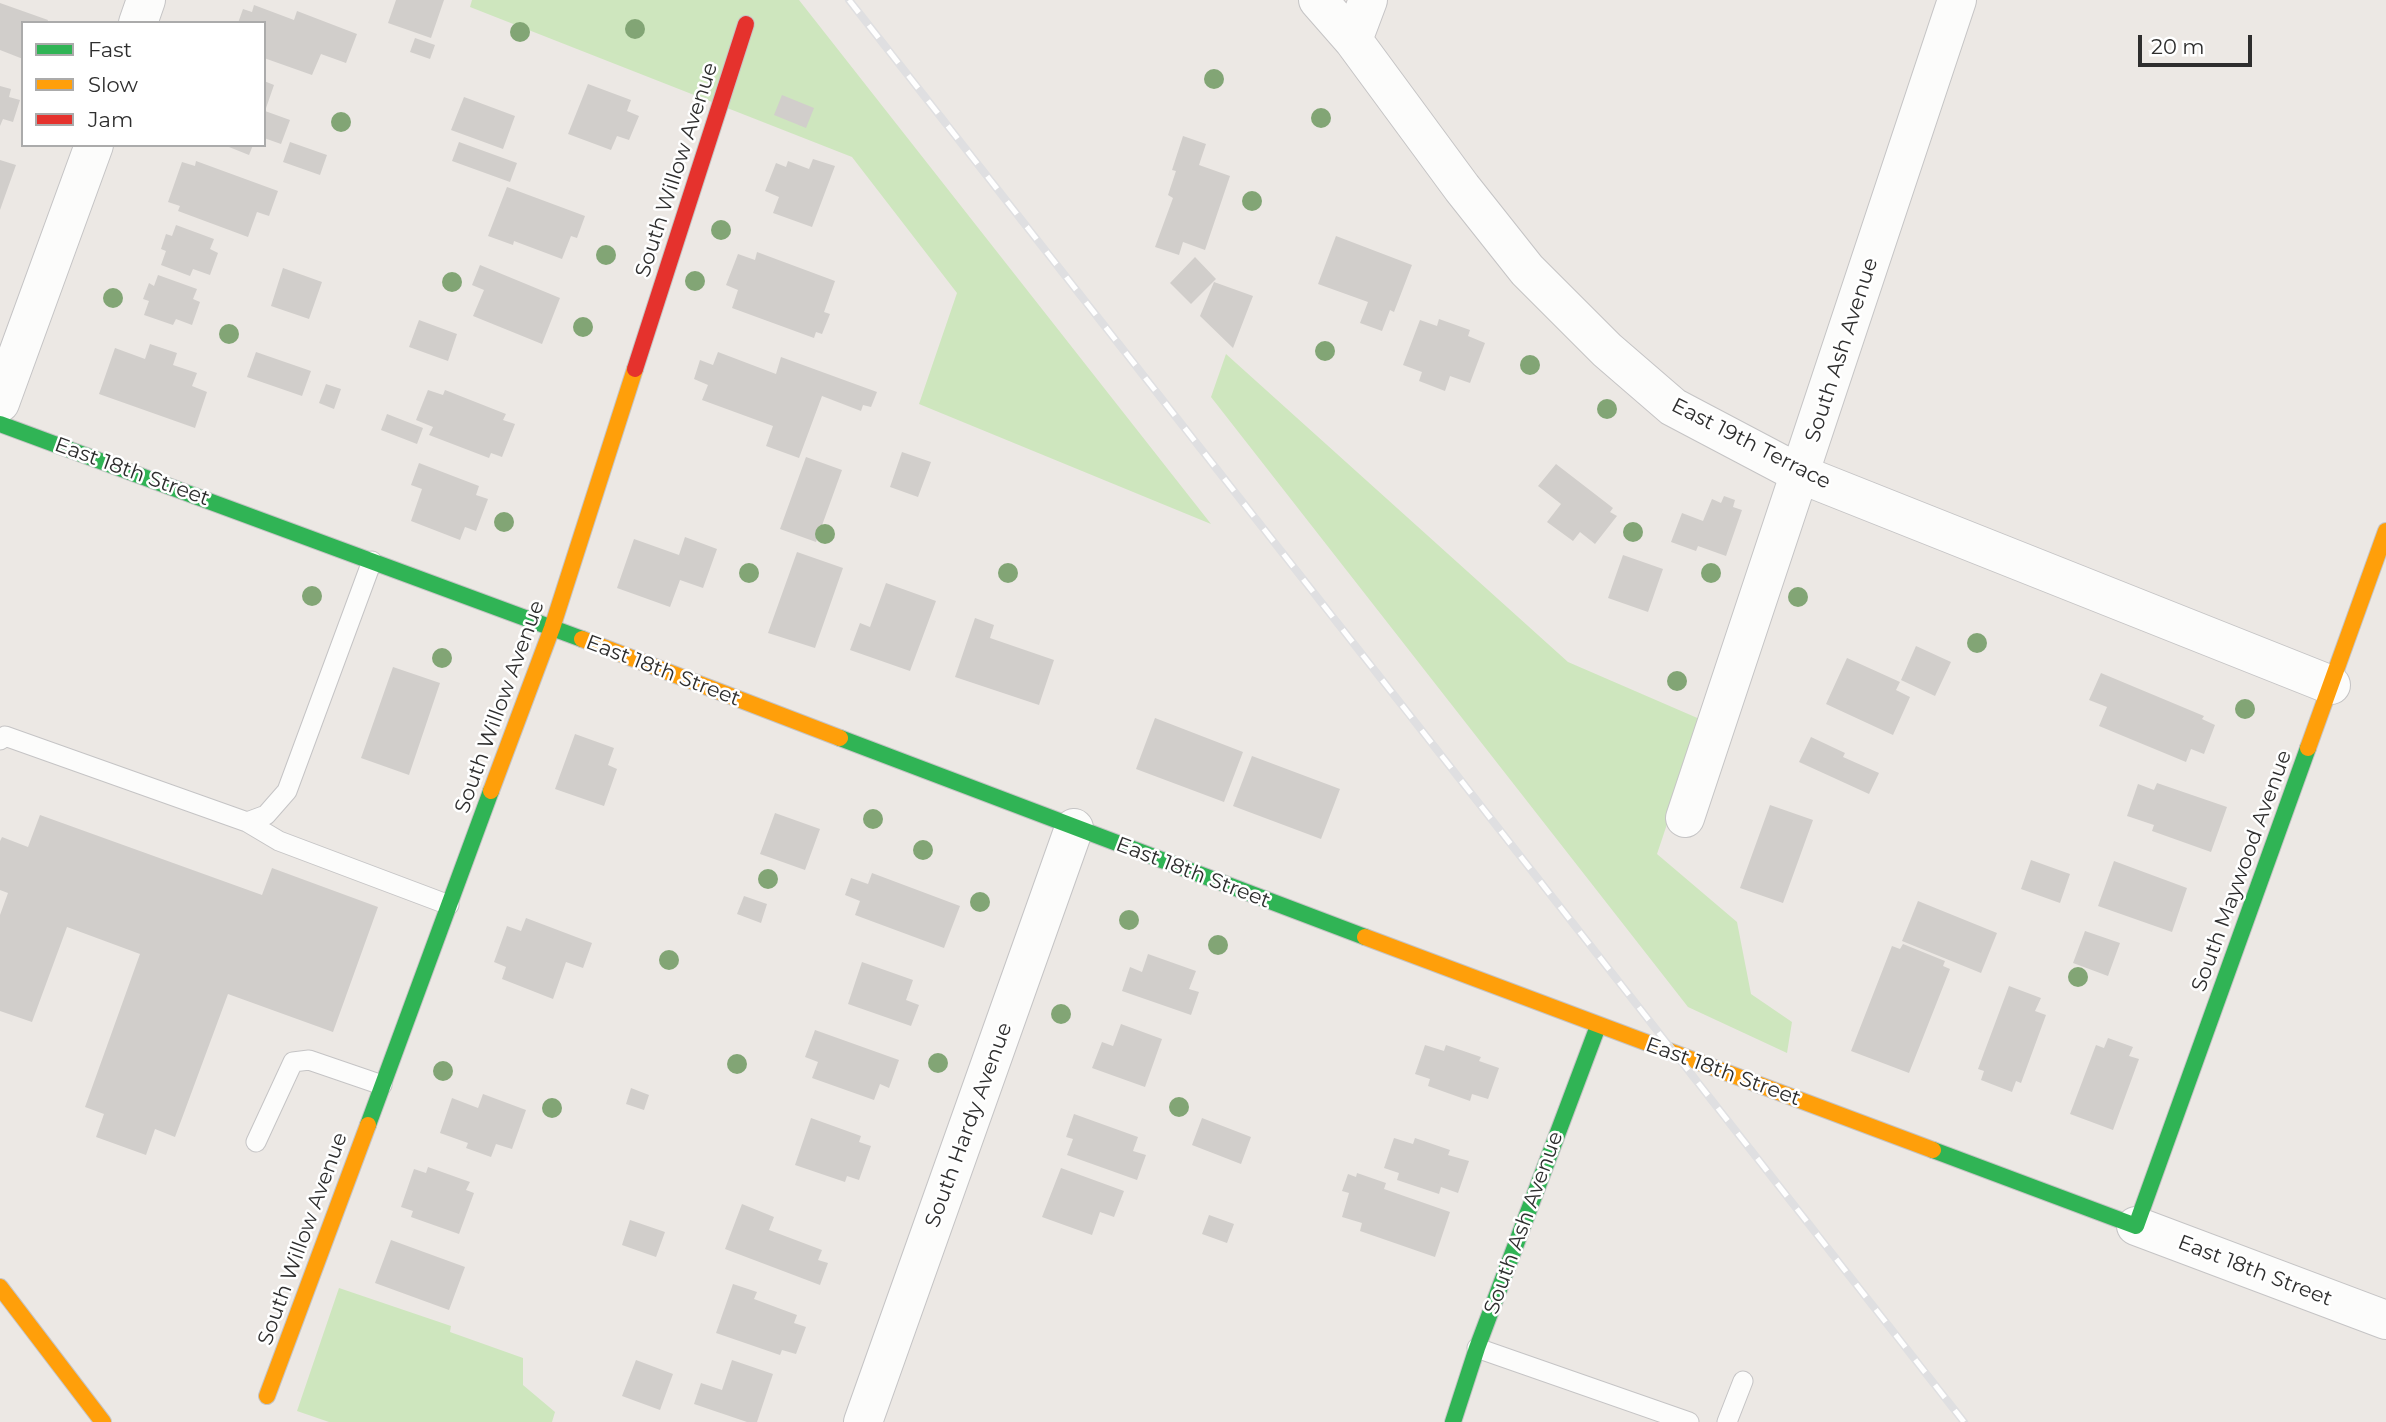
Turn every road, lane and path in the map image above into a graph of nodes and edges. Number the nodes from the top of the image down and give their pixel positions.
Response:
1 (146, 0) edge
2 (1318, 0) edge
3 (1368, 0) edge
4 (1957, 0) edge
5 (139, 21) edge
6 (746, 24) dead end
7 (1353, 40) junction
8 (93, 147) edge
9 (0, 403) edge
10 (0, 424) edge
11 (1801, 474) junction
12 (2386, 531) edge
13 (372, 561) junction
14 (552, 628) junction
15 (2331, 685) junction
16 (0, 740) edge
17 (1685, 818) dead end
18 (247, 822) junction
19 (1074, 828) junction
20 (449, 905) junction
21 (1598, 1026) junction
22 (382, 1086) junction
23 (256, 1142) dead end
24 (2136, 1226) junction
25 (0, 1287) edge
26 (2386, 1320) edge
27 (1477, 1348) junction
28 (1743, 1381) dead end
29 (267, 1396) dead end
30 (103, 1422) edge
31 (863, 1422) edge
32 (1453, 1422) edge
33 (1689, 1422) edge
34 (1727, 1422) edge

1 - 5 street
2 - 7 street, East 19th Terrace
3 - 7 street
4 - 11 street, South Ash Avenue
6 - 14 street, South Willow Avenue
7 - 11 street, East 19th Terrace
8 - 9 street
10 - 13 street, East 18th Street
11 - 15 street, East 19th Terrace
11 - 17 street, South Ash Avenue
12 - 15 street, South Maywood Avenue
13 - 14 street, East 18th Street
13 - 18 lane
14 - 19 street, East 18th Street
14 - 20 street, South Willow Avenue
15 - 24 street, South Maywood Avenue
16 - 18 lane
18 - 20 lane
19 - 21 street, East 18th Street
19 - 31 street, South Hardy Avenue
20 - 22 street, South Willow Avenue
21 - 24 street, East 18th Street
21 - 27 street, South Ash Avenue
22 - 23 lane
22 - 29 street, South Willow Avenue
24 - 26 street, East 18th Street
25 - 30 street
27 - 32 street, South Ash Avenue
27 - 33 lane
28 - 34 lane

